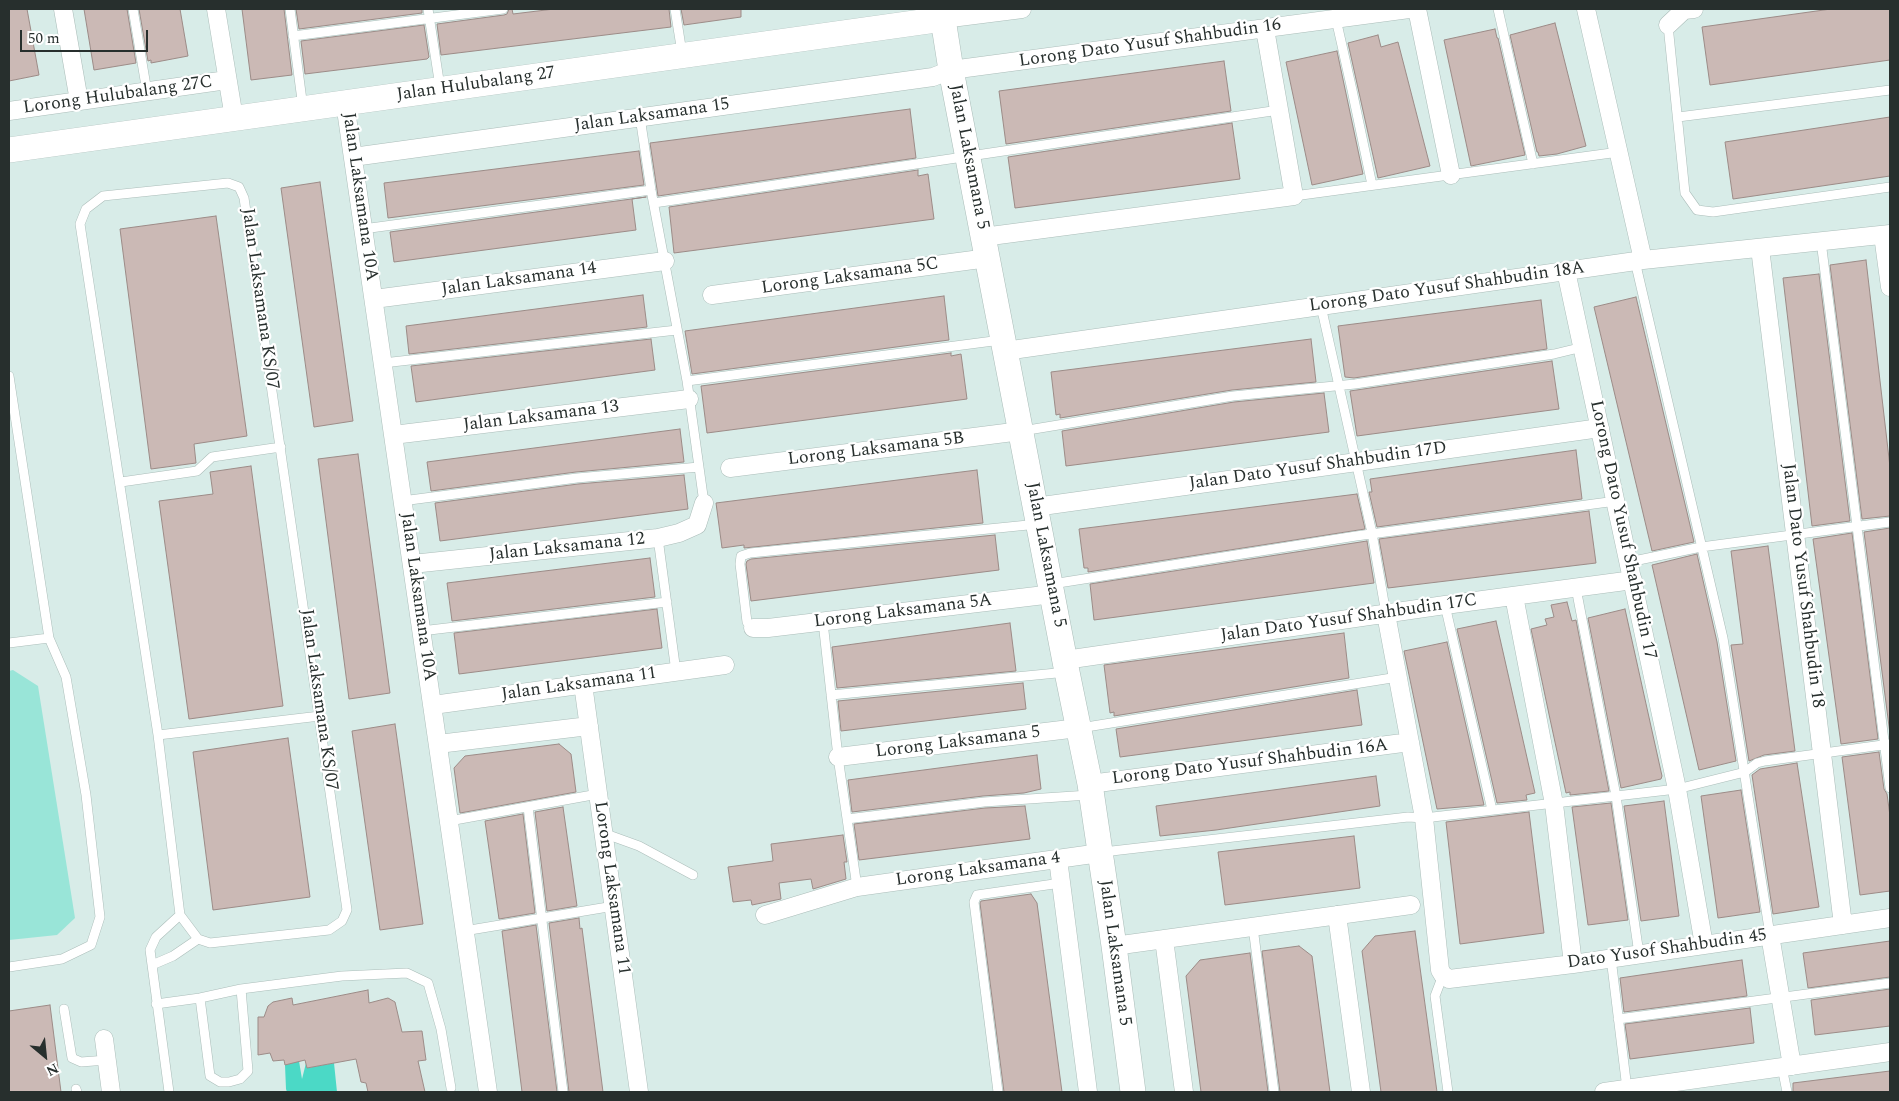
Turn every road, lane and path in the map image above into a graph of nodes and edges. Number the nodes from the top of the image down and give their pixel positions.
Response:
1 (63, 9) edge
2 (134, 9) edge
3 (216, 9) edge
4 (290, 9) edge
5 (502, 9) edge
6 (675, 9) edge
7 (1022, 9) edge
8 (1409, 9) edge
9 (1417, 9) edge
10 (1498, 9) edge
11 (1586, 9) edge
12 (1694, 9) edge
13 (429, 13) edge
14 (942, 15) edge
15 (1336, 19) junction
16 (1668, 25) joint
17 (1265, 29) junction
18 (294, 36) junction
19 (682, 56) junction
20 (951, 70) junction
21 (227, 80) junction
22 (440, 90) junction
23 (1890, 90) edge
24 (147, 92) junction
25 (79, 101) junction
26 (345, 103) junction
27 (303, 109) junction
28 (1279, 110) junction
29 (9, 111) edge
30 (640, 117) junction
31 (1678, 117) junction
32 (234, 118) junction
33 (9, 150) edge
34 (1619, 152) junction
35 (968, 156) junction
36 (353, 157) junction
37 (1533, 164) junction
38 (1451, 175) junction
39 (1372, 185) junction
40 (1890, 187) edge
41 (651, 190) junction
42 (1294, 196) junction
43 (654, 203) junction
44 (363, 229) junction
45 (1887, 234) edge
46 (1821, 241) junction
47 (986, 248) junction
48 (1760, 248) junction
49 (664, 261) junction
50 (1639, 261) junction
51 (1566, 271) junction
52 (1890, 287) edge
53 (712, 295) dead end
54 (374, 299) junction
55 (1321, 306) junction
56 (677, 330) junction
57 (1004, 345) junction
58 (1583, 347) junction
59 (383, 363) junction
60 (9, 376) edge
61 (687, 381) junction
62 (1338, 385) junction
63 (689, 399) junction
64 (1600, 428) junction
65 (1021, 431) junction
66 (393, 435) junction
67 (281, 447) junction
68 (1355, 462) junction
69 (699, 467) junction
70 (730, 468) dead end
71 (121, 482) junction
72 (402, 501) junction
73 (1616, 501) junction
74 (704, 503) joint
75 (1037, 515) junction
76 (1890, 522) edge
77 (1857, 526) junction
78 (1372, 533) junction
79 (1796, 535) junction
80 (658, 538) junction
81 (1701, 547) junction
82 (1629, 562) junction
83 (412, 564) junction
84 (1633, 580) junction
85 (1576, 588) junction
86 (1052, 589) junction
87 (1514, 596) junction
88 (667, 602) junction
89 (1445, 605) junction
90 (1386, 614) junction
91 (823, 622) junction
92 (753, 628) joint
93 (421, 631) junction
94 (49, 638) junction
95 (9, 643) edge
96 (725, 665) dead end
97 (1066, 666) junction
98 (676, 672) junction
99 (1398, 677) junction
100 (583, 684) junction
101 (831, 695) junction
102 (433, 705) junction
103 (320, 716) junction
104 (589, 726) junction
105 (1078, 728) junction
106 (158, 735) junction
107 (1410, 742) junction
108 (438, 744) junction
109 (1888, 744) edge
110 (1822, 752) junction
111 (838, 757) junction
112 (1745, 772) junction
113 (1890, 788) edge
114 (1091, 789) junction
115 (1677, 789) junction
116 (598, 794) junction
117 (1616, 796) junction
118 (1554, 804) junction
119 (528, 806) junction
120 (1492, 810) junction
121 (1424, 818) junction
122 (848, 819) junction
123 (449, 821) junction
124 (604, 833) junction
125 (1100, 853) junction
126 (1058, 859) junction
127 (693, 875) dead end
128 (1061, 883) junction
129 (857, 888) junction
130 (1411, 905) dead end
131 (614, 906) junction
132 (180, 915) junction
133 (1338, 915) junction
134 (765, 916) dead end
135 (1890, 918) edge
136 (542, 919) junction
137 (1843, 925) junction
138 (1253, 927) junction
139 (464, 931) junction
140 (1770, 935) junction
141 (198, 939) junction
142 (1164, 939) junction
143 (1704, 945) junction
144 (1114, 946) junction
145 (1639, 954) junction
146 (1611, 958) junction
147 (1573, 964) junction
148 (152, 965) junction
149 (9, 967) edge
150 (1443, 975) junction
151 (1890, 982) edge
152 (242, 989) junction
153 (1781, 997) junction
154 (200, 998) junction
155 (156, 1004) junction
156 (64, 1009) dead end
157 (1618, 1019) junction
158 (104, 1039) dead end
159 (1890, 1052) edge
160 (107, 1060) junction
161 (1787, 1067) junction
162 (451, 1088) dead end
163 (1627, 1089) junction
164 (111, 1092) edge
165 (169, 1092) edge
166 (488, 1092) edge
167 (563, 1092) edge
168 (639, 1092) edge
169 (998, 1092) edge
170 (1088, 1092) edge
171 (1133, 1092) edge
172 (1184, 1092) edge
173 (1274, 1092) edge
174 (1361, 1092) edge
175 (1448, 1092) edge
176 (1604, 1092) edge
177 (1787, 1092) edge

1 - 25 street
2 - 24 lane
3 - 21 street
4 - 18 lane
5 - 13 lane
6 - 19 lane
7 - 14 street
8 - 15 street, Lorong Dato Yusuf Shahbudin 16
9 - 38 street
10 - 37 lane
11 - 34 street
12 - 16 street
13 - 18 lane
13 - 22 lane
14 - 19 street, Jalan Hulubalang 27
14 - 20 street, Jalan Laksamana 5
15 - 17 street, Lorong Dato Yusuf Shahbudin 16
15 - 39 lane
16 - 31 lane
17 - 20 street, Lorong Dato Yusuf Shahbudin 16
17 - 28 street
18 - 27 lane
19 - 22 street, Jalan Hulubalang 27
20 - 30 street, Jalan Laksamana 15
20 - 35 street, Jalan Laksamana 5
21 - 24 street, Lorong Hulubalang 27C
21 - 32 street
22 - 26 street, Jalan Hulubalang 27
23 - 31 lane
24 - 25 street, Lorong Hulubalang 27C
25 - 29 street, Lorong Hulubalang 27C
26 - 27 street, Jalan Hulubalang 27
26 - 36 street, Jalan Laksamana 10A
27 - 32 street, Jalan Hulubalang 27
28 - 35 lane
28 - 42 street
30 - 36 street, Jalan Laksamana 15
30 - 41 lane
31 - 40 lane
32 - 33 street, Jalan Hulubalang 27
34 - 37 lane
34 - 50 street
35 - 43 lane
35 - 47 street, Jalan Laksamana 5
36 - 44 street, Jalan Laksamana 10A
37 - 38 lane
38 - 39 lane
39 - 42 lane
41 - 43 lane
41 - 44 lane
42 - 47 street, Lorong Laksamana 5C
43 - 49 lane
44 - 54 street, Jalan Laksamana 10A
45 - 46 street, Lorong Dato Yusuf Shahbudin 18A
45 - 52 street
46 - 48 street, Lorong Dato Yusuf Shahbudin 18A
46 - 77 lane
47 - 53 street, Lorong Laksamana 5C
47 - 57 street, Jalan Laksamana 5
48 - 50 street, Lorong Dato Yusuf Shahbudin 18A
48 - 79 street, Jalan Dato Yusuf Shahbudin 18
49 - 54 street, Jalan Laksamana 14
49 - 56 lane
50 - 51 street, Lorong Dato Yusuf Shahbudin 18A
50 - 81 lane
51 - 55 street, Lorong Dato Yusuf Shahbudin 18A
51 - 58 street, Lorong Dato Yusuf Shahbudin 17
54 - 59 street, Jalan Laksamana 10A
55 - 57 street, Lorong Dato Yusuf Shahbudin 18A
55 - 62 lane
56 - 59 lane
56 - 61 lane
57 - 61 lane
57 - 65 street, Jalan Laksamana 5
58 - 62 lane
58 - 64 street, Lorong Dato Yusuf Shahbudin 17
59 - 66 street, Jalan Laksamana 10A
60 - 94 lane
61 - 63 lane
62 - 65 lane
62 - 68 lane
63 - 66 street, Jalan Laksamana 13
63 - 69 lane
64 - 68 street, Jalan Dato Yusuf Shahbudin 17D
64 - 73 street, Lorong Dato Yusuf Shahbudin 17
65 - 70 street, Lorong Laksamana 5B
65 - 75 street, Jalan Laksamana 5
66 - 72 street, Jalan Laksamana 10A
67 - 71 lane
67 - 71 lane, Jalan Laksamana KS/07
67 - 103 lane, Jalan Laksamana KS/07
68 - 75 street, Jalan Dato Yusuf Shahbudin 17D
68 - 78 lane
69 - 72 lane
69 - 74 lane
71 - 106 lane, Jalan Laksamana KS/07
72 - 83 street, Jalan Laksamana 10A
73 - 78 lane
73 - 82 street, Lorong Dato Yusuf Shahbudin 17
74 - 80 street, Jalan Laksamana 12
75 - 86 street, Jalan Laksamana 5
75 - 92 lane
76 - 77 lane
77 - 79 lane
77 - 109 lane
78 - 86 lane
78 - 90 lane
79 - 81 lane
79 - 110 street, Jalan Dato Yusuf Shahbudin 18
80 - 83 street, Jalan Laksamana 12
80 - 88 lane
81 - 82 lane
81 - 112 lane
82 - 84 street, Lorong Dato Yusuf Shahbudin 17
83 - 93 street, Jalan Laksamana 10A
84 - 85 street, Jalan Dato Yusuf Shahbudin 17C
84 - 115 street, Lorong Dato Yusuf Shahbudin 17
85 - 87 street, Jalan Dato Yusuf Shahbudin 17C
85 - 117 lane
86 - 91 street, Lorong Laksamana 5A
86 - 97 street, Jalan Laksamana 5
87 - 89 street, Jalan Dato Yusuf Shahbudin 17C
87 - 118 street
88 - 93 lane
88 - 98 lane
89 - 90 street, Jalan Dato Yusuf Shahbudin 17C
89 - 120 lane
90 - 97 street, Jalan Dato Yusuf Shahbudin 17C
90 - 99 street
91 - 92 street, Lorong Laksamana 5A
91 - 101 lane
93 - 102 street, Jalan Laksamana 10A
94 - 95 lane
94 - 149 lane
96 - 98 street, Jalan Laksamana 11
97 - 101 lane
97 - 105 street, Jalan Laksamana 5
98 - 100 street, Jalan Laksamana 11
99 - 105 lane
99 - 107 street
100 - 102 street, Jalan Laksamana 11
100 - 104 street, Lorong Laksamana 11
101 - 111 lane
102 - 108 street, Jalan Laksamana 10A
103 - 106 lane
103 - 141 lane, Jalan Laksamana KS/07
104 - 108 street
104 - 116 street, Lorong Laksamana 11
105 - 111 street, Lorong Laksamana 5
105 - 114 street, Jalan Laksamana 5
106 - 132 lane, Jalan Laksamana KS/07
107 - 114 street, Lorong Dato Yusuf Shahbudin 16A
107 - 121 street
108 - 123 street, Jalan Laksamana 10A
109 - 110 lane
109 - 113 lane
110 - 112 lane
110 - 137 street, Jalan Dato Yusuf Shahbudin 18
111 - 122 lane
112 - 115 lane
112 - 140 lane
114 - 122 lane
114 - 125 street, Jalan Laksamana 5
115 - 117 lane
115 - 143 street, Lorong Dato Yusuf Shahbudin 17
116 - 119 lane
116 - 124 street, Lorong Laksamana 11
117 - 118 lane
117 - 145 lane
118 - 120 lane
118 - 147 street
119 - 123 lane
119 - 136 lane
120 - 121 lane
121 - 125 lane
121 - 150 street
122 - 129 lane
123 - 139 street, Jalan Laksamana 10A
124 - 127 lane
124 - 131 street, Lorong Laksamana 11
125 - 126 street, Lorong Laksamana 4
125 - 144 street, Jalan Laksamana 5
126 - 128 street
126 - 129 street, Lorong Laksamana 4
128 - 169 lane
128 - 170 street
129 - 134 street, Lorong Laksamana 4
130 - 133 street
131 - 136 lane
131 - 168 street, Lorong Laksamana 11
132 - 141 lane
132 - 148 lane
133 - 138 street
133 - 174 street
135 - 137 street, Dato Yusof Shahbudin 45
136 - 139 lane
136 - 167 lane
137 - 140 street, Dato Yusof Shahbudin 45
138 - 142 street
138 - 173 lane
139 - 166 street, Jalan Laksamana 10A
140 - 143 street, Dato Yusof Shahbudin 45
140 - 153 street
141 - 148 lane
142 - 144 street
142 - 172 street
143 - 145 street, Dato Yusof Shahbudin 45
144 - 171 street, Jalan Laksamana 5
145 - 146 street, Dato Yusof Shahbudin 45
146 - 147 street, Dato Yusof Shahbudin 45
146 - 157 lane
147 - 150 street, Dato Yusof Shahbudin 45
148 - 155 lane
150 - 175 lane
151 - 153 lane
152 - 154 lane
152 - 154 lane
152 - 162 lane
153 - 157 lane
153 - 161 street
154 - 155 lane
155 - 165 lane
156 - 160 lane
157 - 163 lane
158 - 160 street
159 - 161 street
160 - 164 street
161 - 163 street
161 - 177 lane
163 - 176 street

